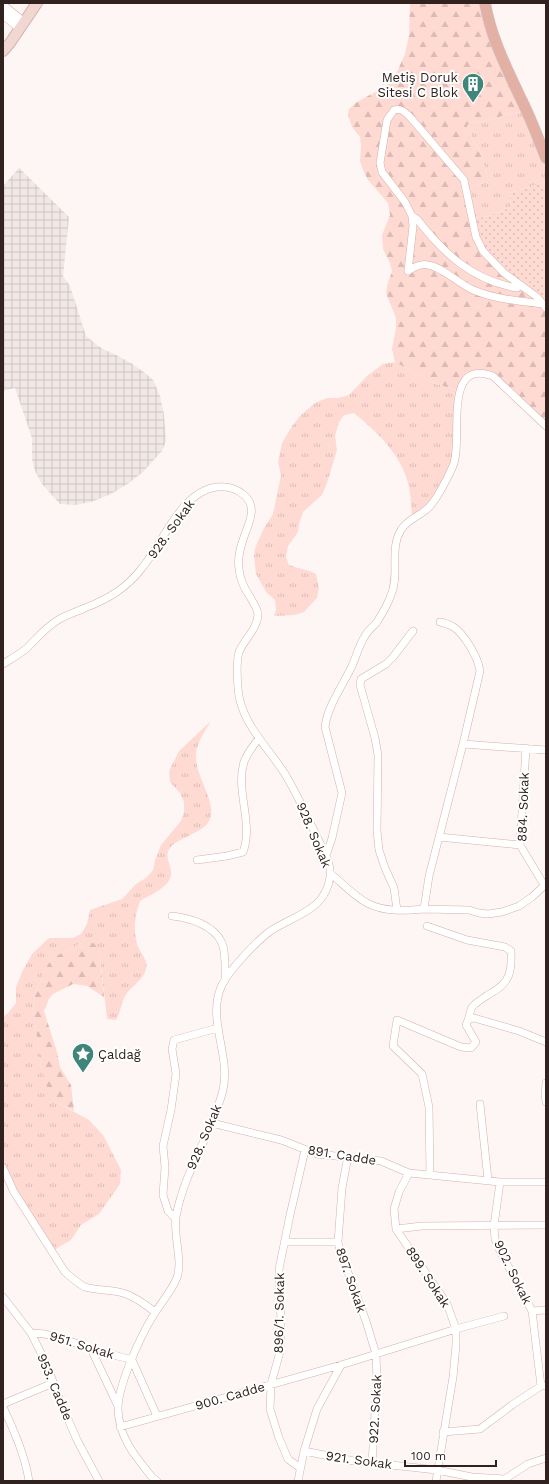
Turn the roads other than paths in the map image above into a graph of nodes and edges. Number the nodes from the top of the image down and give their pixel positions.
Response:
1 (32, 3) edge
2 (37, 3) edge
3 (485, 3) edge
4 (3, 6) edge
5 (3, 14) edge
6 (20, 24) junction
7 (3, 49) edge
8 (546, 158) edge
9 (412, 216) junction
10 (521, 285) junction
11 (545, 306) edge
12 (546, 426) edge
13 (440, 622) dead end
14 (413, 631) dead end
15 (3, 664) edge
16 (349, 673) junction
17 (361, 679) junction
18 (259, 738) junction
19 (463, 744) junction
20 (526, 748) junction
21 (546, 750) edge
22 (438, 837) junction
23 (520, 845) junction
24 (326, 856) junction
25 (197, 860) dead end
26 (331, 874) junction
27 (545, 884) edge
28 (424, 909) junction
29 (397, 910) junction
30 (172, 916) dead end
31 (427, 926) dead end
32 (225, 980) junction
33 (468, 1020) junction
34 (218, 1028) junction
35 (546, 1042) edge
36 (546, 1083) edge
37 (546, 1102) edge
38 (480, 1104) dead end
39 (212, 1123) junction
40 (304, 1150) junction
41 (348, 1156) junction
42 (3, 1168) edge
43 (409, 1172) junction
44 (430, 1175) junction
45 (488, 1180) junction
46 (500, 1182) junction
47 (546, 1182) edge
48 (176, 1219) junction
49 (546, 1225) edge
50 (494, 1226) junction
51 (396, 1229) junction
52 (285, 1242) junction
53 (338, 1242) junction
54 (3, 1297) edge
55 (546, 1310) edge
56 (532, 1311) junction
57 (155, 1312) junction
58 (504, 1316) dead end
59 (456, 1329) junction
60 (31, 1333) junction
61 (91, 1349) junction
62 (376, 1354) junction
63 (132, 1360) junction
64 (340, 1365) junction
65 (53, 1382) junction
66 (271, 1384) junction
67 (544, 1386) edge
68 (3, 1404) edge
69 (118, 1406) junction
70 (3, 1407) edge
71 (157, 1416) junction
72 (120, 1427) junction
73 (443, 1432) junction
74 (304, 1451) junction
75 (546, 1458) edge
76 (372, 1463) junction
77 (300, 1468) junction
78 (437, 1470) junction
79 (29, 1481) edge
80 (99, 1481) edge
81 (157, 1481) edge
82 (298, 1481) edge
83 (436, 1481) edge

1 - 6 main road
2 - 6 main road
3 - 8 main road
4 - 6 street
5 - 6 street
6 - 7 main road
9 - 10 street
9 - 10 street
9 - 11 street
10 - 11 street
12 - 16 street
13 - 19 street
14 - 17 street
15 - 18 street, 928. Sokak
16 - 17 street
16 - 24 street
17 - 29 street
18 - 24 street, 928. Sokak
18 - 25 street
19 - 20 street
19 - 22 street
20 - 21 street
20 - 23 street, 884. Sokak
22 - 23 street
22 - 28 street
23 - 27 street, 884. Sokak
24 - 26 street, 928. Sokak
26 - 29 street
26 - 32 street, 928. Sokak
27 - 28 street
28 - 29 street
30 - 32 street
31 - 33 street
32 - 34 street, 928. Sokak
33 - 35 street
33 - 44 street
34 - 39 street, 928. Sokak
34 - 48 street
36 - 37 street
38 - 45 street
39 - 40 street, 891. Cadde
39 - 48 street, 928. Sokak
40 - 41 street, 891. Cadde
40 - 52 street, 896/1. Sokak
41 - 43 street, 891. Cadde
41 - 53 street, 897. Sokak
42 - 57 street
43 - 44 street, 891. Cadde
43 - 51 street, 899. Sokak
44 - 45 street, 891. Cadde
45 - 46 street, 891. Cadde
46 - 47 street, 891. Cadde
46 - 50 street, 902. Sokak
48 - 57 street, 928. Sokak
49 - 50 street
50 - 51 street
50 - 56 street, 902. Sokak
51 - 59 street, 899. Sokak
52 - 53 street
52 - 66 street, 896/1. Sokak
53 - 62 street, 897. Sokak
54 - 60 street, 953. Cadde
55 - 56 street
56 - 67 street, 902. Sokak
57 - 63 street, 928. Sokak
58 - 59 street, 900. Cadde
59 - 62 street, 900. Cadde
59 - 73 street, 899. Sokak
60 - 61 street, 951. Sokak
60 - 65 street, 953. Cadde
61 - 63 street, 951. Sokak
61 - 69 street
62 - 64 street, 900. Cadde
62 - 76 street, 922. Sokak
63 - 69 street, 928. Sokak
63 - 71 street
64 - 66 street, 900. Cadde
64 - 74 street
65 - 68 street
65 - 80 street, 953. Cadde
66 - 71 street, 900. Cadde
66 - 77 street, 896/1. Sokak
67 - 73 street
69 - 72 street, 928. Sokak
70 - 79 street
71 - 72 street, 900. Cadde
72 - 81 street, 928. Sokak
73 - 78 street, 899. Sokak
74 - 76 street, 921. Sokak
74 - 77 street
75 - 78 street, 921. Sokak
76 - 78 street, 921. Sokak
77 - 82 street
78 - 83 street, 899. Sokak

